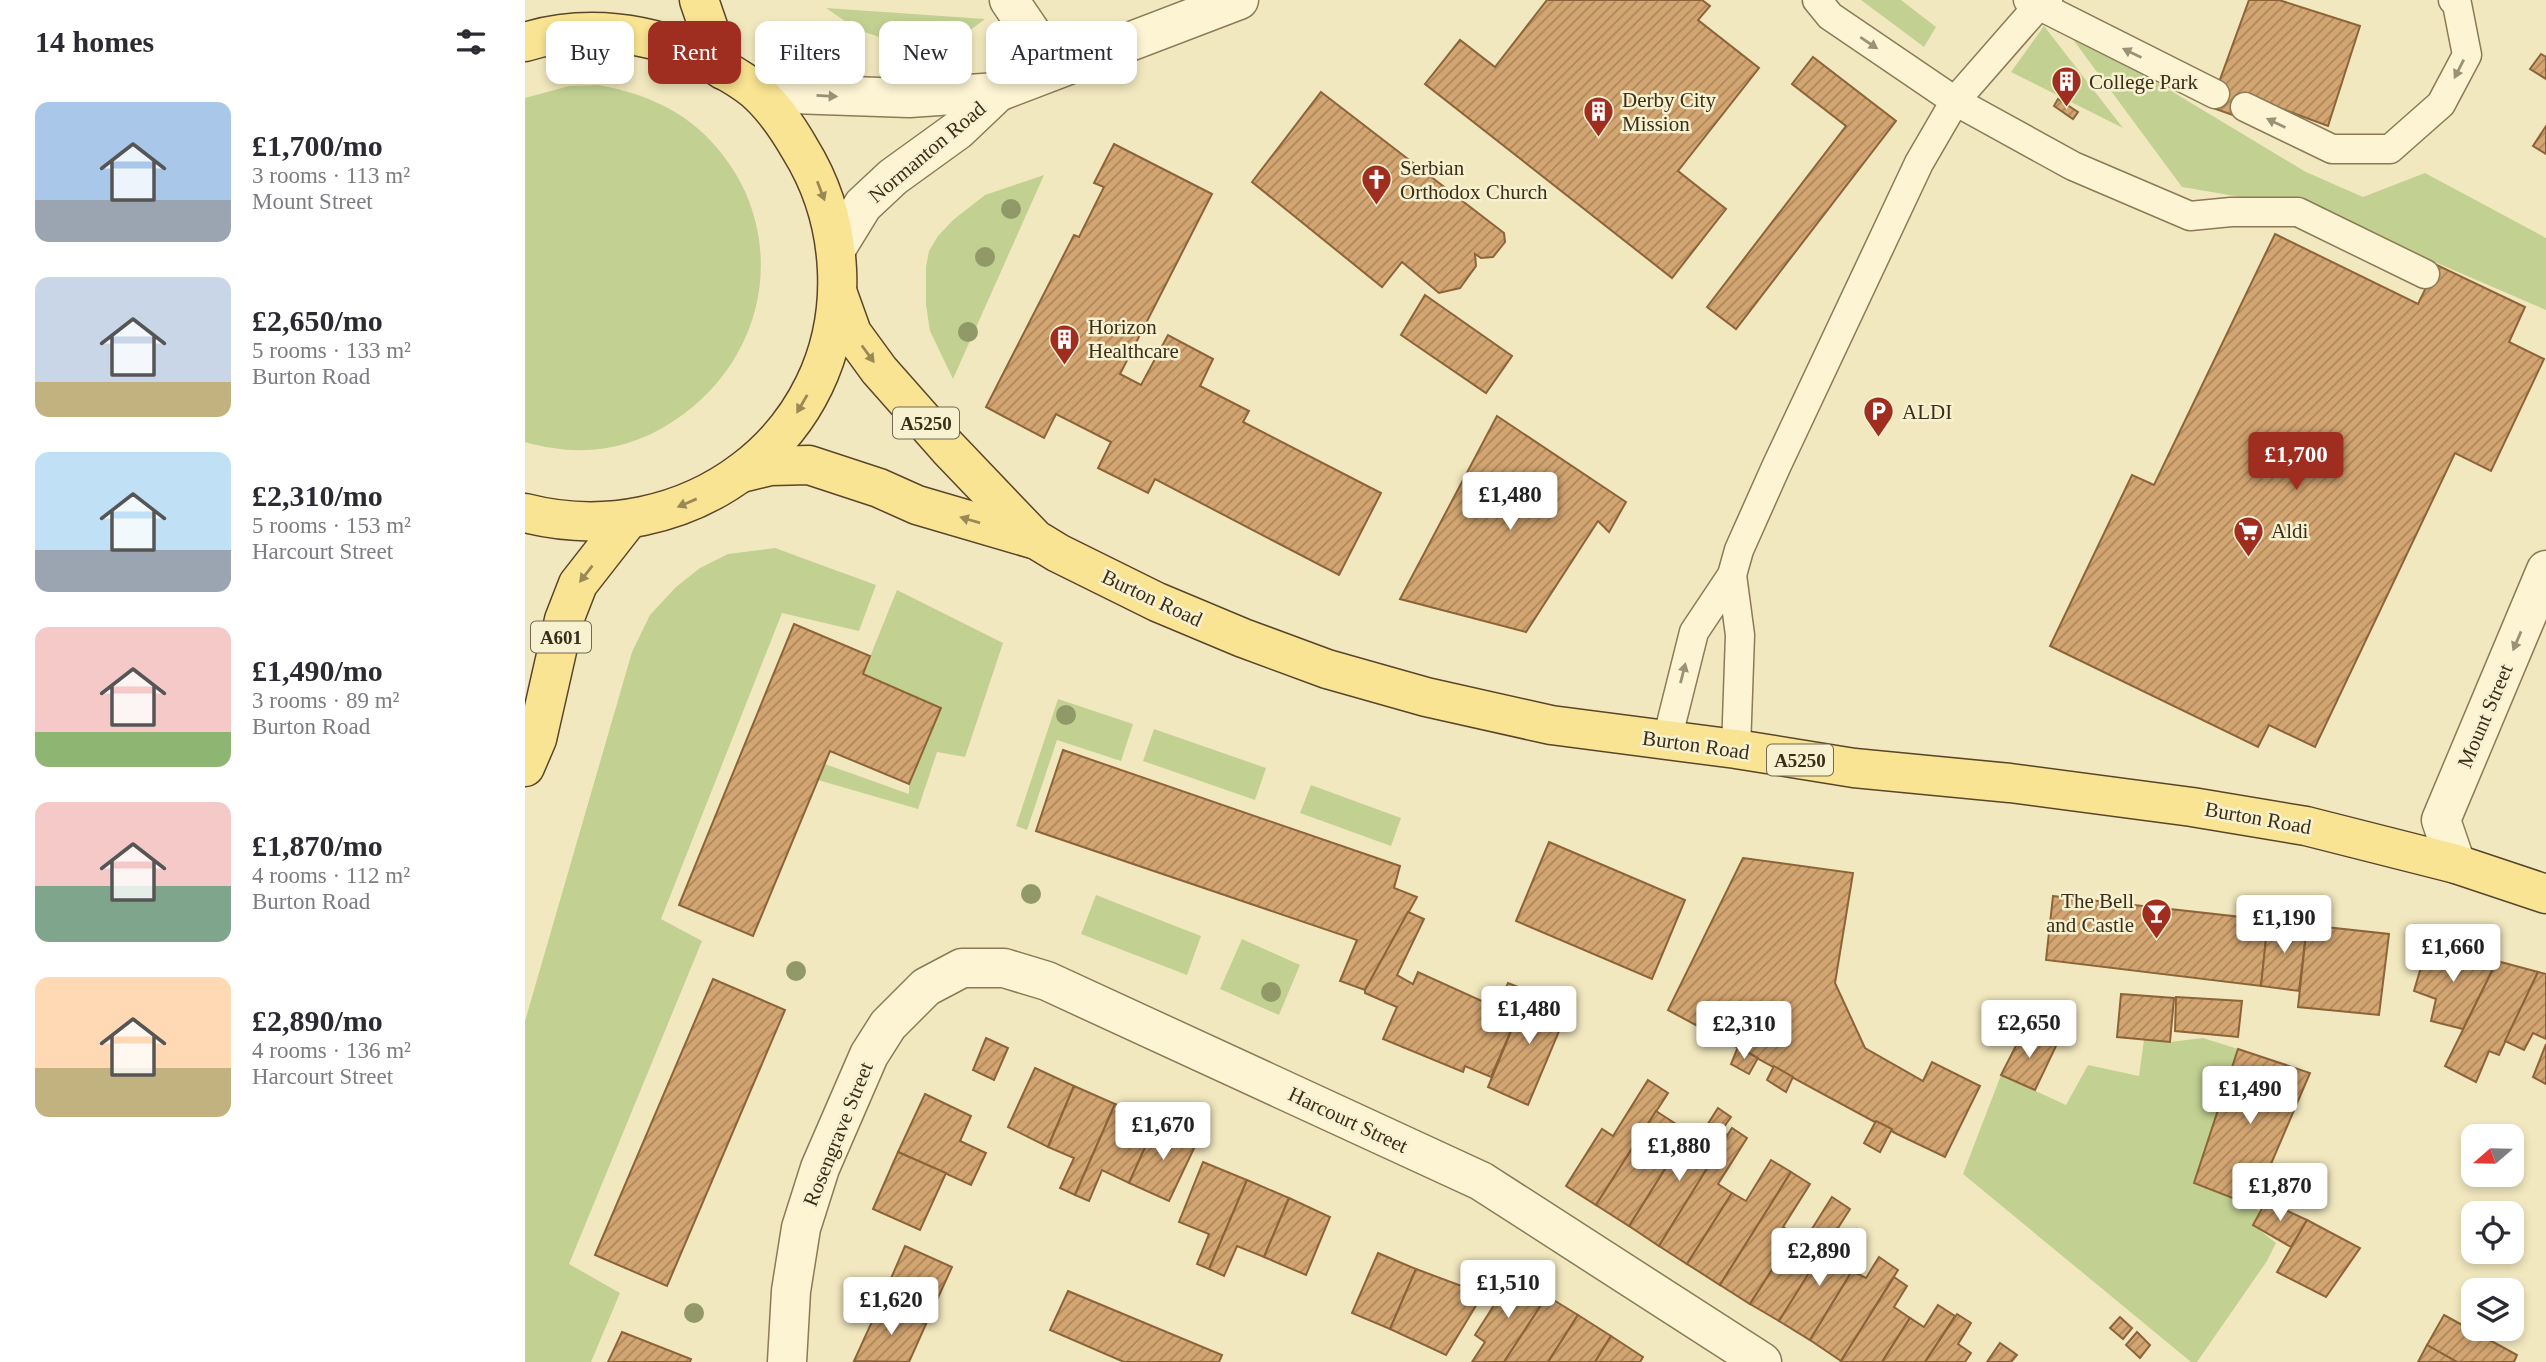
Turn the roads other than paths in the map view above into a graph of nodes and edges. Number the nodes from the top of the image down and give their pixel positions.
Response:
1 (699, 0) edge
2 (1009, 0) edge
3 (1239, 0) edge
4 (1818, 0) edge
5 (2456, 1) edge
6 (2038, 2) edge
7 (706, 21) edge
8 (1023, 21) edge
9 (1137, 38) edge
10 (648, 39) edge
11 (525, 43) edge
12 (741, 81) edge
13 (1018, 84) edge
14 (998, 92) junction
15 (758, 93) junction
16 (2215, 94) dead end
17 (1955, 102) junction
18 (2245, 107) dead end
19 (836, 249) junction
20 (2425, 274) dead end
21 (838, 294) junction
22 (741, 473) junction
23 (525, 513) edge
24 (628, 520) junction
25 (1035, 539) junction
26 (2545, 574) edge
27 (1732, 575) junction
28 (1667, 740) junction
29 (1735, 749) junction
30 (525, 767) edge
31 (2456, 864) junction
32 (2546, 894) edge
33 (911, 1003) joint
34 (787, 1362) edge
35 (1762, 1362) edge

1 - 7 main road
2 - 8 street
3 - 9 street, Normanton Road
4 -> 17 lane
5 -> 18 lane
16 -> 6 lane
6 - 17 lane
10 - 11 main road
12 - 15 main road
13 - 14 street, Normanton Road
15 -> 14 street, Normanton Road
14 - 19 street, Normanton Road
15 -> 19 main road
17 - 20 lane
17 - 27 lane
19 - 21 main road
21 -> 22 main road
21 -> 25 main road, Burton Road / A5250
22 -> 24 main road
25 -> 22 main road, Burton Road / A5250
23 - 24 main road
24 -> 30 main road, A601
25 - 28 main road, Burton Road / A5250
26 -> 31 street, Mount Street
28 -> 27 lane
27 - 29 lane
28 - 29 main road, Burton Road / A5250
29 - 31 main road, Burton Road / A5250
31 - 32 main road, Burton Road / A5250
33 - 34 street, Rosengrave Street
33 - 35 street, Harcourt Street

